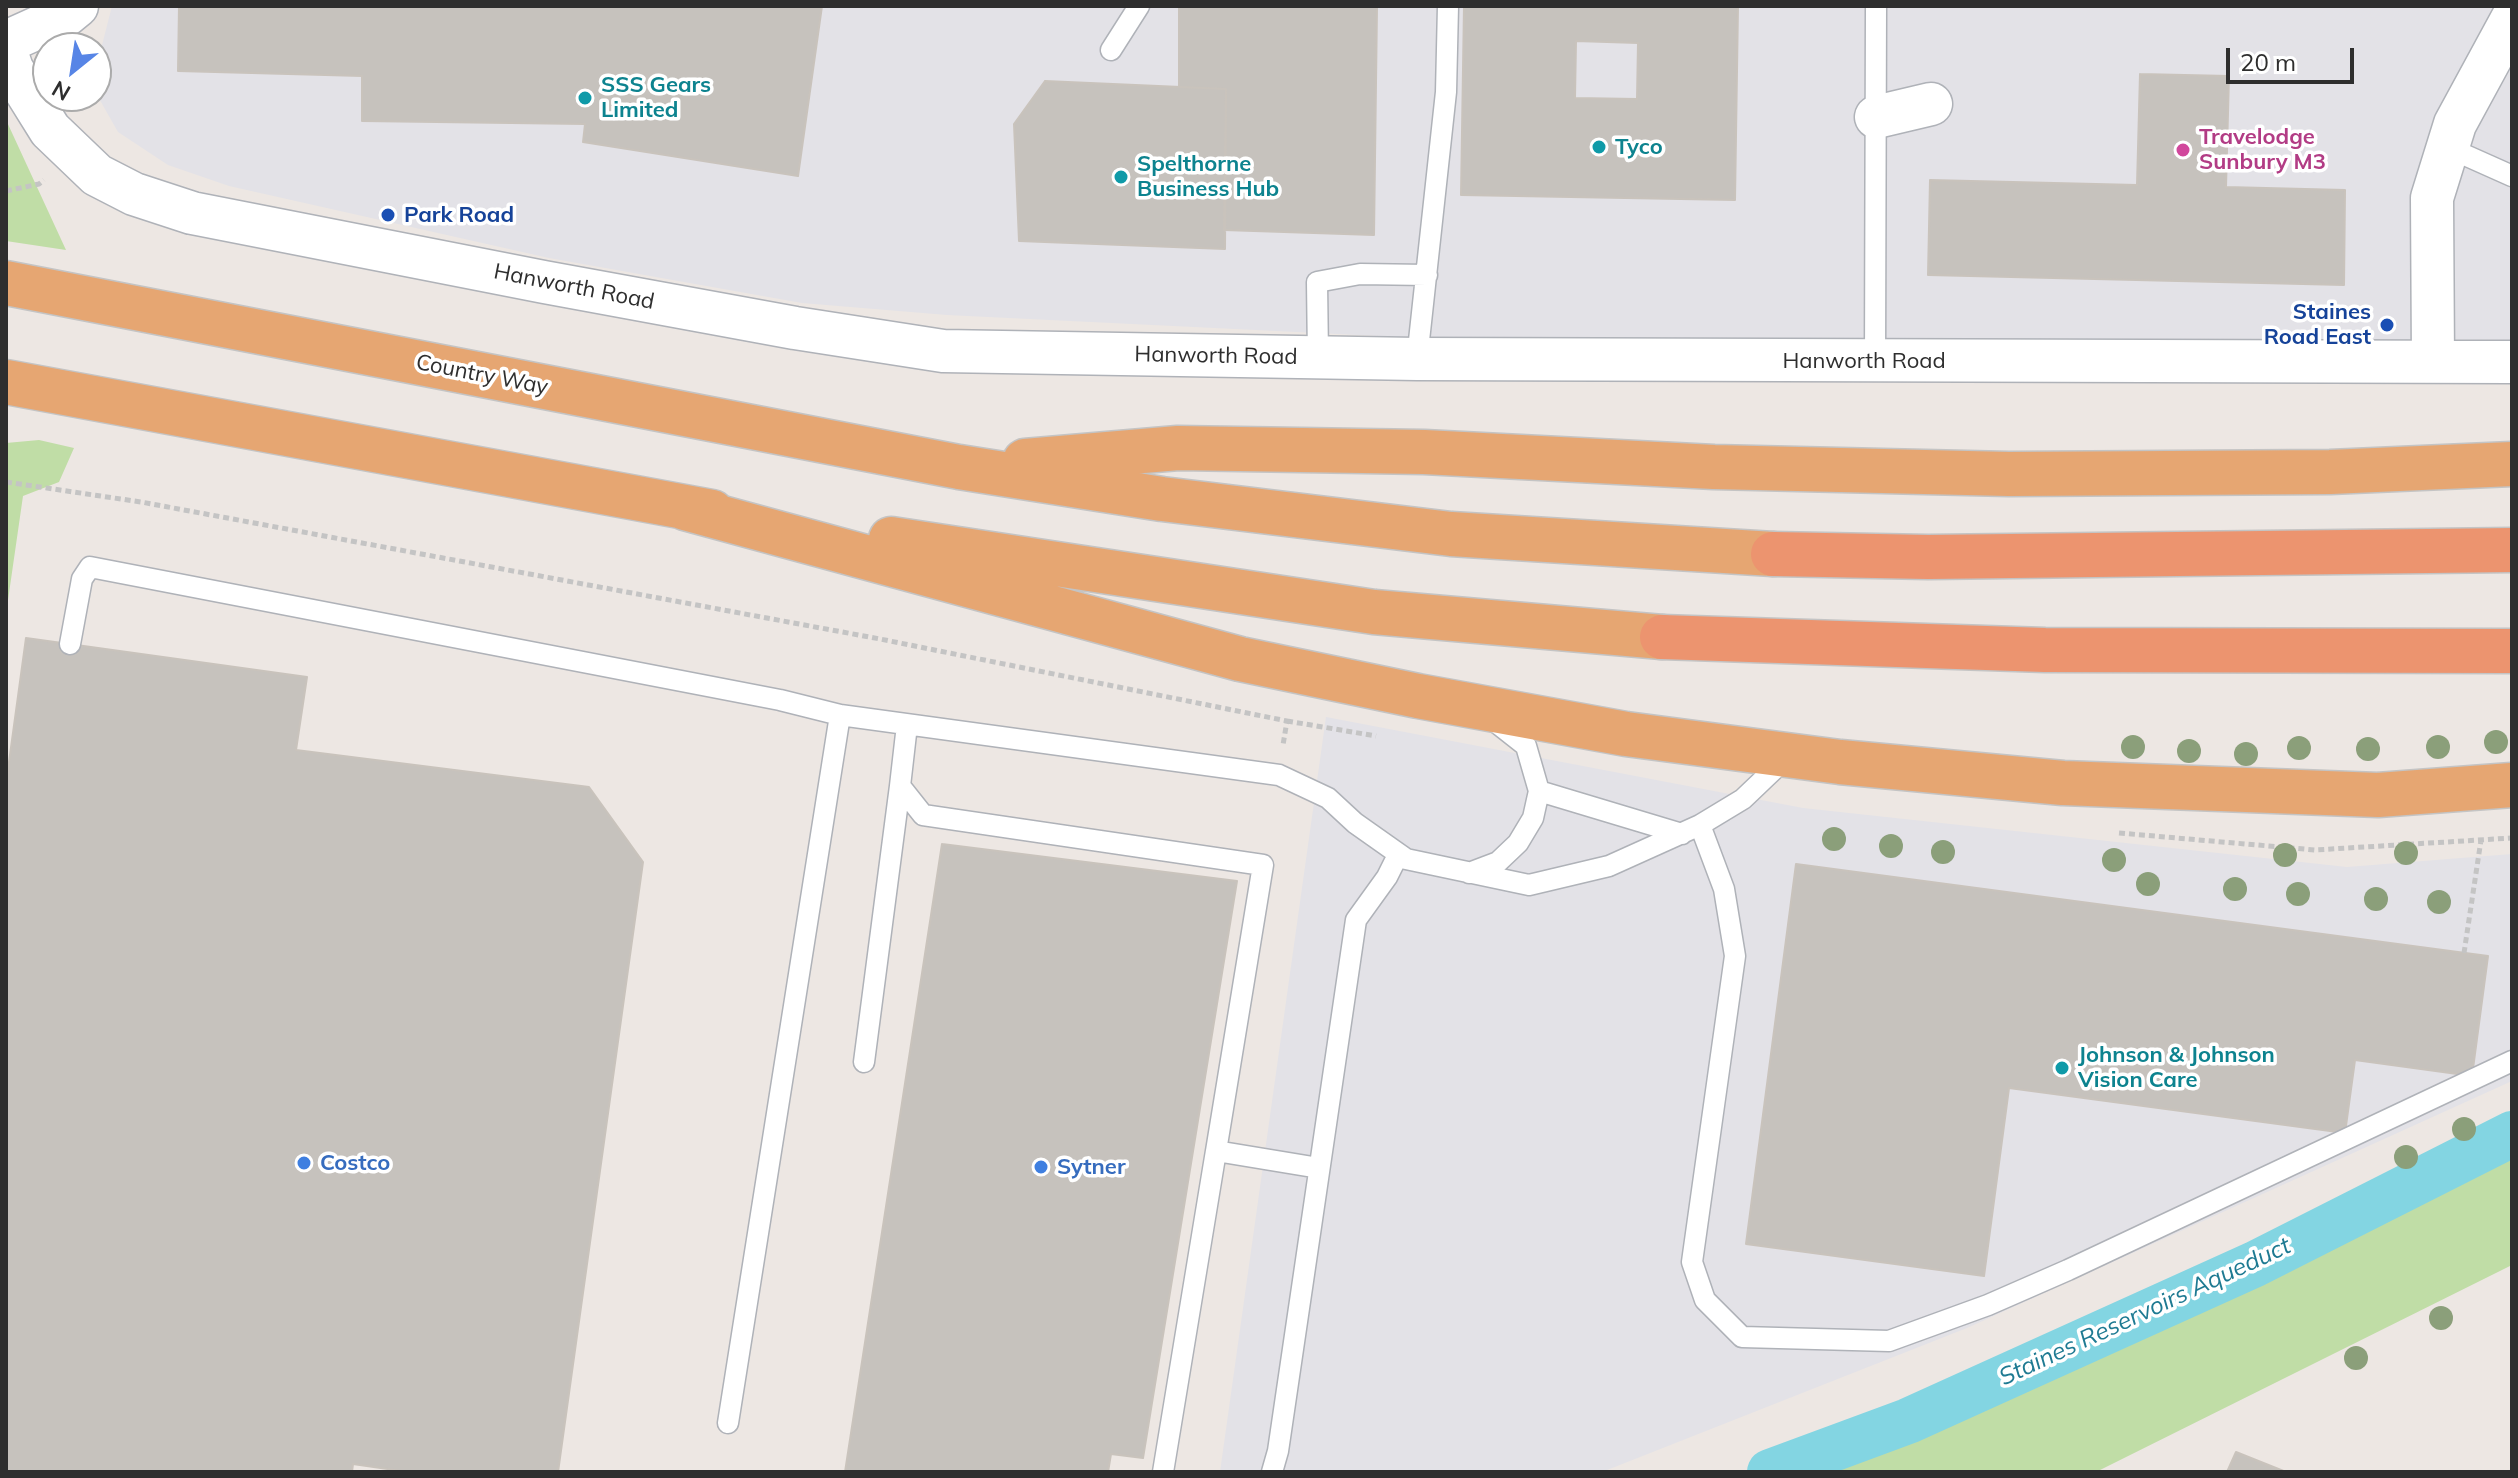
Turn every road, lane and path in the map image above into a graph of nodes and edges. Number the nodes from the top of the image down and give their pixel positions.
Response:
1 (77, 6) edge
2 (1139, 6) edge
3 (1448, 6) edge
4 (1876, 6) edge
5 (2512, 19) edge
6 (6, 42) edge
7 (1111, 50) dead end
8 (6, 51) edge
9 (1931, 104) dead end
10 (1876, 117) junction
11 (2447, 147) junction
12 (78, 156) junction
13 (2512, 176) edge
14 (6, 191) edge
15 (1427, 275) junction
16 (6, 283) edge
17 (1318, 357) junction
18 (1417, 359) junction
19 (1875, 361) junction
20 (2433, 362) junction
21 (2512, 362) edge
22 (6, 382) edge
23 (2512, 464) edge
24 (959, 467) junction
25 (6, 482) edge
26 (685, 508) junction
27 (2512, 550) edge
28 (70, 644) dead end
29 (2512, 651) edge
30 (1476, 707) junction
31 (840, 715) junction
32 (907, 725) junction
33 (1789, 756) junction
34 (1279, 775) junction
35 (2512, 785) edge
36 (900, 786) junction
37 (1539, 791) junction
38 (1691, 830) junction
39 (2481, 840) dead end
40 (1398, 855) junction
41 (1469, 873) junction
42 (2464, 953) dead end
43 (2512, 1061) edge
44 (864, 1062) dead end
45 (1216, 1151) junction
46 (1319, 1168) junction
47 (728, 1423) dead end
48 (1163, 1472) edge
49 (1272, 1472) edge

1 - 6 street
2 - 7 lane
3 - 15 lane
4 - 10 lane
5 - 11 street
8 - 12 street, Hanworth Road
9 - 10 street
10 - 19 lane
11 - 13 lane
11 - 20 street
12 - 14 path
12 - 17 street, Hanworth Road
15 - 17 lane
15 - 18 lane
16 - 24 highway, Country Way
17 - 18 street, Hanworth Road
18 - 19 street, Hanworth Road
19 - 20 street, Hanworth Road
20 - 21 street, Hanworth Road
22 - 26 highway
23 - 24 highway
24 - 27 highway
25 - 34 path
26 - 29 highway
26 - 30 highway
28 - 31 lane
30 - 33 highway
30 - 37 lane
31 - 32 lane
31 - 47 lane
32 - 34 lane
32 - 36 lane
33 - 35 highway
33 - 38 lane
34 - 40 lane
36 - 44 lane
36 - 45 lane
37 - 38 lane
37 - 41 lane
38 - 41 lane
38 - 43 lane
39 - 42 path
40 - 41 lane
40 - 46 lane
45 - 46 lane
45 - 48 lane
46 - 49 lane

